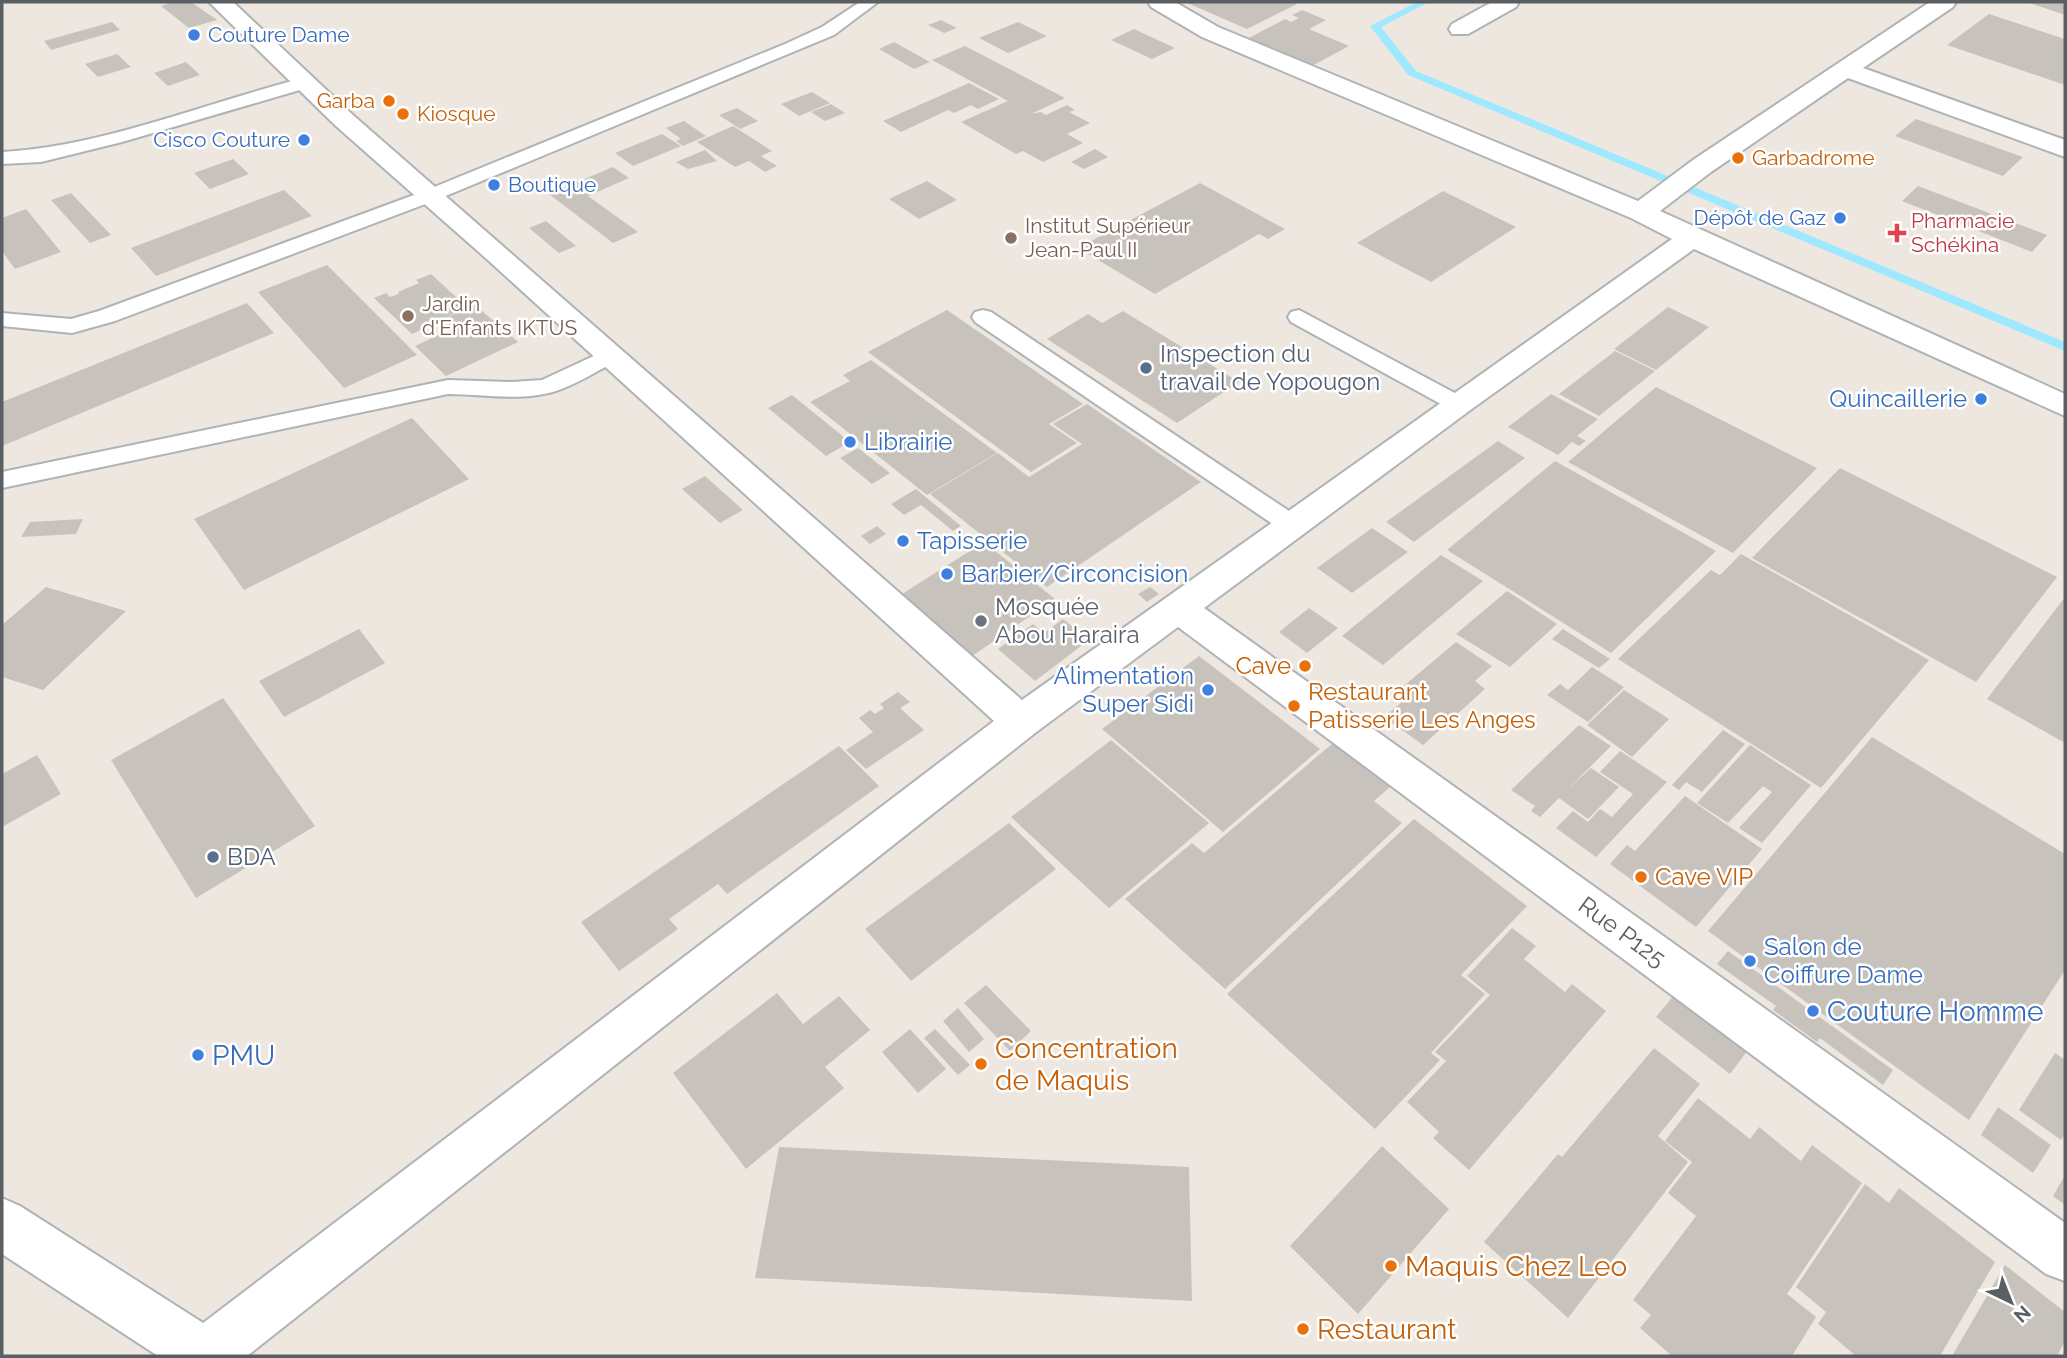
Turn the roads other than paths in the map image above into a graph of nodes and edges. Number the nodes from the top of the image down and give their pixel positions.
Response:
1 (220, 2) edge
2 (870, 2) edge
3 (1159, 2) edge
4 (1508, 2) edge
5 (1945, 2) edge
6 (1461, 29) dead end
7 (1847, 70) junction
8 (304, 83) junction
9 (2065, 149) edge
10 (2, 158) edge
11 (429, 196) junction
12 (1641, 212) junction
13 (1692, 238) junction
14 (983, 317) dead end
15 (1298, 317) dead end
16 (2, 320) edge
17 (611, 355) junction
18 (1458, 404) junction
19 (2065, 406) edge
20 (2, 480) edge
21 (1292, 525) junction
22 (1180, 608) junction
23 (1021, 722) junction
24 (2, 1224) edge
25 (2065, 1255) edge
26 (206, 1356) edge

1 - 8 street
2 - 11 lane
3 - 12 street
4 - 6 street
5 - 7 street
7 - 9 street
7 - 12 street
8 - 10 lane
8 - 11 street
11 - 16 lane
11 - 17 street
12 - 13 street
13 - 18 street
13 - 19 street
14 - 21 lane
15 - 18 lane
17 - 20 lane
17 - 23 street
18 - 21 street
21 - 22 street
22 - 23 street
22 - 25 street, Rue P125
23 - 26 street
24 - 26 street

